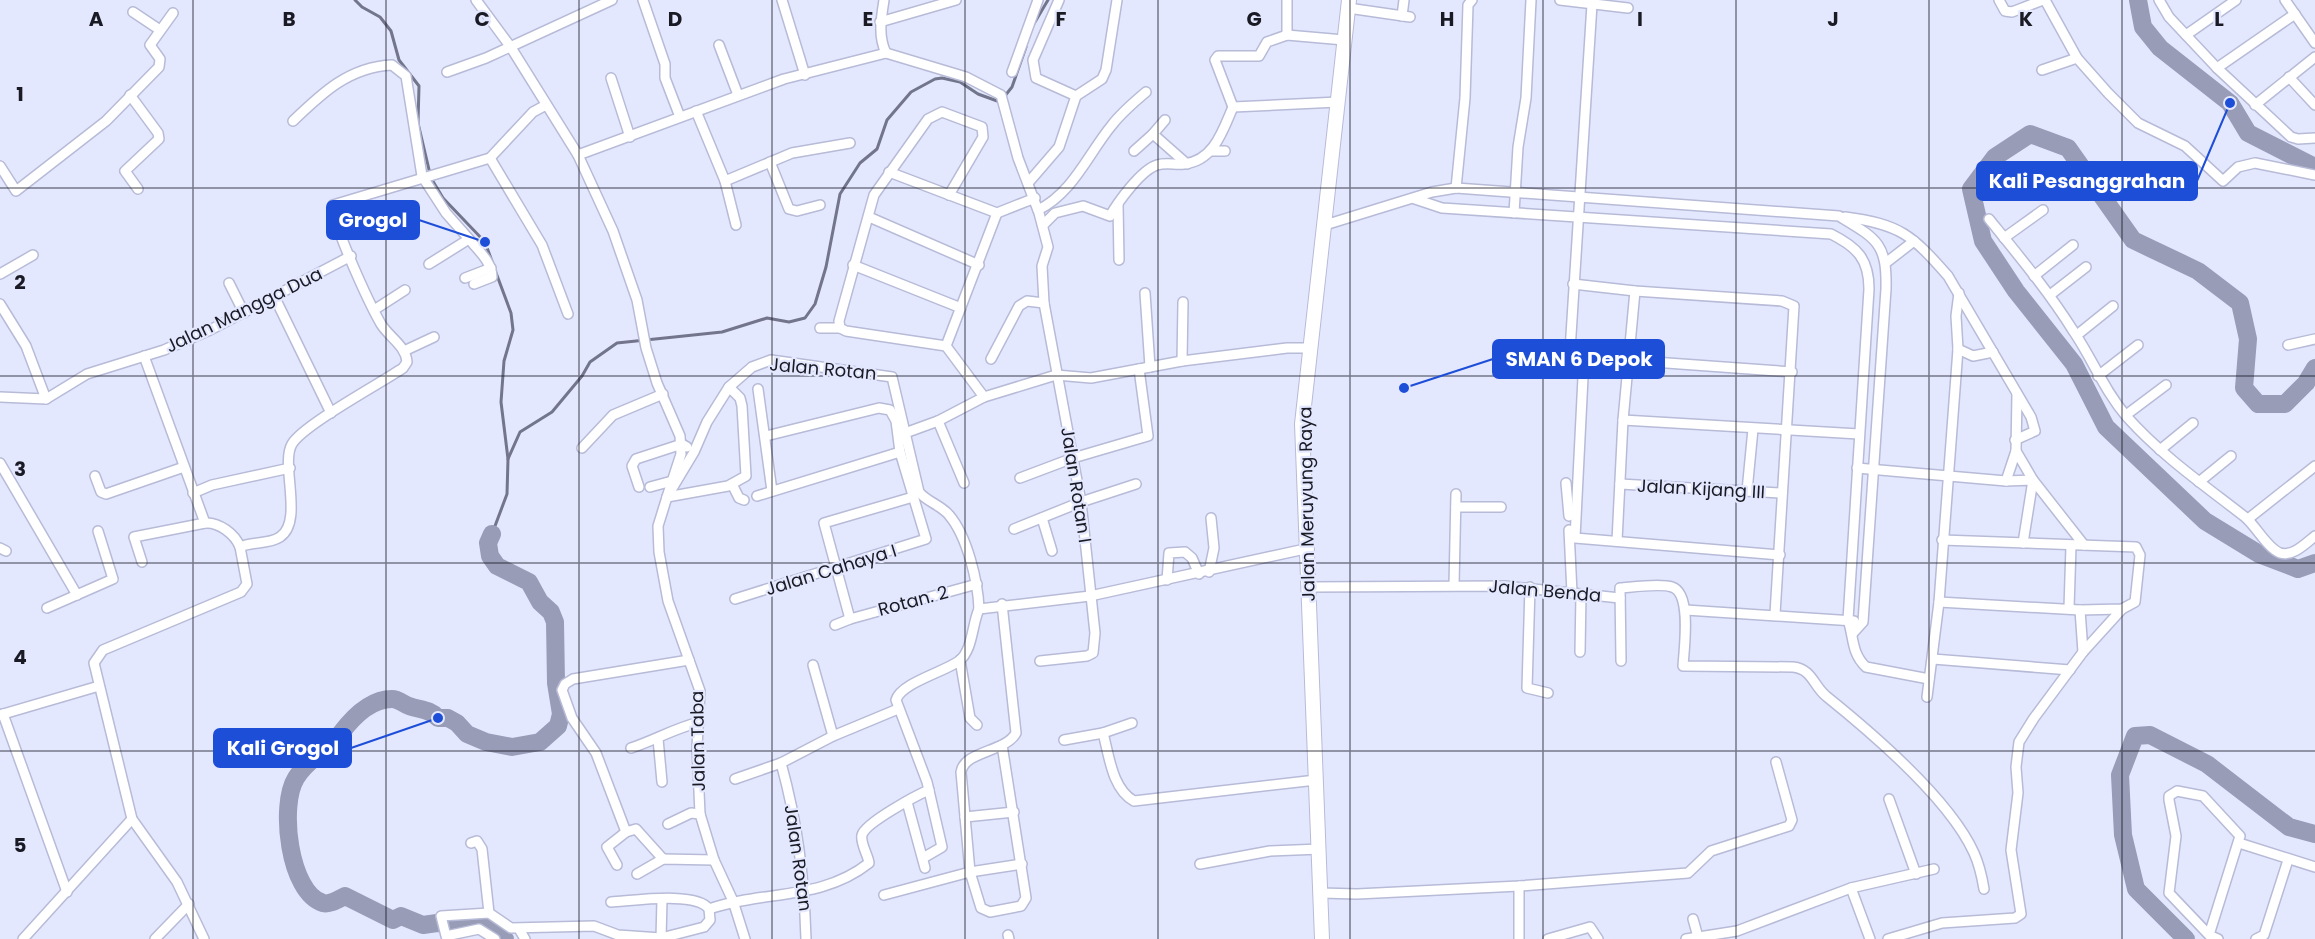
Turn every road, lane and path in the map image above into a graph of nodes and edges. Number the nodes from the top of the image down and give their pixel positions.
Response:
1 (476, 0) edge
2 (612, 0) edge
3 (643, 0) edge
4 (782, 0) edge
5 (884, 0) edge
6 (956, 0) edge
7 (1038, 0) edge
8 (1059, 0) edge
9 (1117, 0) edge
10 (1287, 0) edge
11 (1404, 0) edge
12 (1472, 0) edge
13 (1531, 0) edge
14 (1560, 0) edge
15 (1999, 0) edge
16 (2044, 0) edge
17 (2159, 0) edge
18 (2236, 0) edge
19 (2285, 0) edge
20 (1349, 4) edge
21 (1592, 4) junction
22 (1628, 8) dead end
23 (133, 12) dead end
24 (173, 13) dead end
25 (2295, 14) junction
26 (880, 22) junction
27 (160, 30) junction
28 (1287, 35) junction
29 (2186, 35) junction
30 (1344, 40) junction
31 (2315, 43) edge
32 (719, 45) dead end
33 (510, 46) junction
34 (886, 53) junction
35 (2315, 57) edge
36 (2077, 58) junction
37 (2217, 68) junction
38 (2042, 70) dead end
39 (447, 72) dead end
40 (1012, 72) dead end
41 (805, 75) junction
42 (2289, 76) junction
43 (611, 78) dead end
44 (1146, 92) dead end
45 (130, 95) junction
46 (738, 95) junction
47 (1076, 96) junction
48 (1338, 102) junction
49 (546, 105) junction
50 (2255, 105) junction
51 (2315, 105) edge
52 (1233, 107) junction
53 (696, 111) junction
54 (680, 117) junction
55 (1165, 120) dead end
56 (293, 121) dead end
57 (1153, 134) junction
58 (630, 137) junction
59 (2315, 138) edge
60 (850, 143) dead end
61 (1134, 151) dead end
62 (1210, 151) junction
63 (1225, 151) dead end
64 (578, 155) junction
65 (490, 158) junction
66 (770, 162) junction
67 (1187, 164) junction
68 (0, 166) edge
69 (889, 172) junction
70 (429, 175) junction
71 (2315, 175) edge
72 (725, 181) junction
73 (1028, 183) junction
74 (1456, 188) junction
75 (138, 189) dead end
76 (1515, 191) junction
77 (949, 195) junction
78 (1580, 197) junction
79 (1035, 198) junction
80 (1415, 199) junction
81 (1118, 204) junction
82 (820, 205) dead end
83 (2043, 210) dead end
84 (997, 213) junction
85 (1514, 213) junction
86 (1579, 215) junction
87 (1839, 216) junction
88 (869, 217) junction
89 (1041, 218) junction
90 (1989, 219) dead end
91 (736, 225) dead end
92 (1325, 225) junction
93 (2004, 238) junction
94 (469, 239) junction
95 (1876, 242) junction
96 (1914, 242) junction
97 (2073, 245) dead end
98 (1862, 254) junction
99 (33, 255) dead end
100 (351, 256) junction
101 (1119, 260) dead end
102 (1887, 261) junction
103 (429, 264) dead end
104 (854, 265) junction
105 (979, 266) junction
106 (2086, 267) dead end
107 (491, 268) junction
108 (0, 274) edge
109 (2034, 276) junction
110 (465, 278) dead end
111 (229, 283) dead end
112 (474, 284) dead end
113 (1573, 284) junction
114 (405, 290) dead end
115 (1635, 291) junction
116 (1145, 292) dead end
117 (1959, 293) junction
118 (2050, 295) junction
119 (275, 298) junction
120 (1183, 302) dead end
121 (1044, 303) junction
122 (0, 304) edge
123 (372, 306) junction
124 (2113, 306) dead end
125 (961, 308) junction
126 (244, 313) junction
127 (568, 314) dead end
128 (820, 328) dead end
129 (840, 328) junction
130 (2077, 335) junction
131 (434, 337) dead end
132 (2315, 339) edge
133 (2138, 345) dead end
134 (2288, 345) dead end
135 (946, 346) junction
136 (1310, 348) junction
137 (1958, 349) junction
138 (404, 351) junction
139 (1993, 352) junction
140 (144, 356) junction
141 (1584, 357) junction
142 (1630, 358) junction
143 (991, 359) dead end
144 (1182, 361) junction
145 (1150, 366) junction
146 (1139, 369) junction
147 (1792, 372) junction
148 (1056, 375) junction
149 (2098, 376) junction
150 (2166, 385) dead end
151 (729, 387) junction
152 (758, 389) dead end
153 (663, 394) junction
154 (2017, 394) junction
155 (0, 397) edge
156 (984, 397) junction
157 (46, 399) junction
158 (331, 413) junction
159 (2126, 415) junction
160 (1623, 420) junction
161 (938, 422) junction
162 (2193, 423) dead end
163 (1753, 429) junction
164 (1787, 431) junction
165 (905, 433) junction
166 (1858, 434) junction
167 (766, 436) junction
168 (2015, 440) junction
169 (682, 444) junction
170 (582, 448) dead end
171 (2160, 450) junction
172 (2016, 451) junction
173 (694, 452) junction
174 (900, 452) junction
175 (2231, 456) dead end
176 (1073, 458) junction
177 (0, 463) edge
178 (2315, 466) edge
179 (184, 467) junction
180 (290, 468) junction
181 (1857, 468) junction
182 (1873, 469) junction
183 (94, 476) dead end
184 (1948, 476) junction
185 (1020, 478) dead end
186 (2033, 480) junction
187 (672, 481) junction
188 (2006, 481) junction
189 (2199, 482) junction
190 (964, 483) dead end
191 (1566, 483) dead end
192 (732, 484) junction
193 (1136, 484) dead end
194 (1620, 484) junction
195 (639, 487) dead end
196 (650, 487) dead end
197 (772, 491) junction
198 (1747, 491) junction
199 (193, 493) junction
200 (1456, 494) dead end
201 (1782, 494) junction
202 (757, 496) dead end
203 (667, 497) junction
204 (913, 497) junction
205 (744, 500) dead end
206 (1081, 502) junction
207 (1456, 507) junction
208 (1501, 507) dead end
209 (1042, 518) junction
210 (1211, 518) dead end
211 (2248, 519) junction
212 (205, 523) junction
213 (1014, 529) dead end
214 (98, 531) dead end
215 (2315, 536) edge
216 (1942, 540) junction
217 (1617, 541) junction
218 (2023, 543) junction
219 (2084, 545) junction
220 (2071, 546) junction
221 (240, 547) junction
222 (1305, 549) junction
223 (1052, 551) dead end
224 (1780, 555) junction
225 (142, 562) dead end
226 (835, 569) junction
227 (1204, 573) junction
228 (1167, 580) junction
229 (977, 584) junction
230 (1454, 585) junction
231 (1309, 587) junction
232 (1530, 587) junction
233 (1576, 594) junction
234 (76, 595) junction
235 (1090, 596) junction
236 (1620, 598) junction
237 (735, 599) dead end
238 (1939, 602) junction
239 (1002, 604) junction
240 (47, 608) dead end
241 (2069, 608) junction
242 (979, 609) junction
243 (2122, 609) junction
244 (1686, 610) junction
245 (2080, 610) junction
246 (1775, 614) junction
247 (850, 619) junction
248 (1848, 620) junction
249 (1863, 622) junction
250 (835, 624) dead end
251 (1852, 633) junction
252 (1580, 652) dead end
253 (2083, 652) junction
254 (1934, 659) junction
255 (960, 660) junction
256 (1040, 661) dead end
257 (1621, 661) dead end
258 (691, 664) junction
259 (813, 665) dead end
260 (2070, 669) junction
261 (1929, 679) junction
262 (99, 686) junction
263 (1548, 693) dead end
264 (1927, 698) dead end
265 (898, 710) junction
266 (2, 715) edge
267 (700, 722) junction
268 (1132, 723) dead end
269 (977, 725) dead end
270 (1103, 733) junction
271 (833, 736) junction
272 (658, 740) junction
273 (1064, 740) dead end
274 (1002, 745) junction
275 (631, 748) dead end
276 (1776, 762) dead end
277 (781, 763) junction
278 (735, 779) dead end
279 (1316, 780) junction
280 (662, 782) dead end
281 (929, 790) junction
282 (1889, 799) dead end
283 (907, 802) junction
284 (1014, 812) junction
285 (700, 814) junction
286 (965, 817) junction
287 (132, 819) junction
288 (668, 824) dead end
289 (626, 832) junction
290 (471, 843) dead end
291 (2239, 843) junction
292 (1320, 849) junction
293 (923, 858) junction
294 (663, 859) junction
295 (714, 860) junction
296 (2288, 860) junction
297 (1022, 864) junction
298 (1200, 864) dead end
299 (618, 865) dead end
300 (2315, 867) edge
301 (925, 868) dead end
302 (1934, 869) dead end
303 (970, 872) junction
304 (637, 874) dead end
305 (1916, 874) junction
306 (1519, 886) junction
307 (1851, 888) junction
308 (1984, 889) dead end
309 (803, 891) junction
310 (67, 892) junction
311 (1321, 893) junction
312 (884, 895) dead end
313 (662, 899) junction
314 (733, 901) junction
315 (611, 902) dead end
316 (189, 904) junction
317 (709, 909) junction
318 (489, 913) junction
319 (1693, 919) dead end
320 (519, 929) junction
321 (501, 934) edge
322 (2209, 934) junction
323 (613, 936) edge
324 (1698, 937) junction
325 (661, 938) edge
326 (23, 939) edge
327 (155, 939) edge
328 (204, 939) edge
329 (525, 939) edge
330 (745, 939) edge
331 (807, 939) edge
332 (1322, 939) edge
333 (1520, 939) edge
334 (1548, 939) edge
335 (1598, 939) edge
336 (1686, 939) edge
337 (1870, 939) edge
338 (1888, 939) edge
339 (2218, 939) edge
340 (2256, 939) edge

1 - 33 street
2 - 33 street
3 - 54 street
4 - 41 street
5 - 26 street
6 - 26 street
7 - 40 street
8 - 47 street
9 - 47 street
10 - 28 street
11 - 20 street
12 - 74 street
13 - 76 street
14 - 21 street
15 - 16 street
16 - 36 street
17 - 29 street
18 - 29 street
19 - 25 street
20 - 30 main road, Jalan Meruyung Raya
21 - 22 street
21 - 78 street
23 - 27 street
24 - 27 street
25 - 31 street
25 - 37 street
26 - 34 street
27 - 45 street
28 - 30 street
28 - 52 street
29 - 37 street
30 - 48 main road, Jalan Meruyung Raya
32 - 46 street
33 - 39 street
33 - 49 street
34 - 41 street
34 - 73 street, Jalan Rotan I
35 - 42 street
36 - 38 street
36 - 71 street
37 - 50 street
41 - 46 street
42 - 50 street
42 - 51 street
43 - 58 street
44 - 89 street
45 - 68 street
45 - 75 street
46 - 53 street
47 - 73 street
48 - 52 street
48 - 92 main road, Jalan Meruyung Raya
49 - 64 street
49 - 65 street
50 - 59 street
52 - 62 street
53 - 54 street
53 - 72 street
54 - 58 street
55 - 57 street
56 - 70 street
57 - 61 street
57 - 67 street
58 - 64 street
60 - 66 street
62 - 63 street
62 - 67 street
64 - 153 street
65 - 70 street
65 - 127 street
66 - 72 street
66 - 82 street
67 - 81 street
69 - 77 street
69 - 77 street
69 - 88 street
70 - 94 street
70 - 100 street
72 - 91 street
73 - 79 street, Jalan Rotan I
74 - 76 street
74 - 80 street
76 - 78 street
76 - 85 street
77 - 84 street
78 - 86 street
78 - 87 street
79 - 84 street
79 - 89 street, Jalan Rotan I
80 - 85 street
80 - 92 street
81 - 89 street
81 - 101 street
83 - 93 street
84 - 105 street
85 - 86 street
86 - 98 street
86 - 113 street
87 - 95 street
87 - 96 street
88 - 104 street
88 - 105 street
89 - 121 street, Jalan Rotan I
90 - 93 street
92 - 136 main road, Jalan Meruyung Raya
93 - 109 street
94 - 103 street
94 - 107 street
95 - 98 street
95 - 102 street
96 - 102 street
96 - 117 street
97 - 109 street
98 - 166 street
99 - 108 street
100 - 119 street, Jalan Mangga Dua
100 - 123 street
102 - 182 street
104 - 125 street
104 - 129 street
105 - 125 street
106 - 118 street
107 - 110 street
107 - 112 street
109 - 118 street
111 - 126 street
113 - 115 street
113 - 141 street
114 - 123 street
115 - 142 street
115 - 147 street
116 - 145 street
117 - 137 street
117 - 139 street
118 - 130 street
119 - 126 street, Jalan Mangga Dua
119 - 158 street
120 - 144 street
121 - 143 street
121 - 148 street, Jalan Rotan I
122 - 157 street
123 - 138 street
124 - 130 street
125 - 135 street
126 - 140 street, Jalan Mangga Dua
128 - 129 street
129 - 135 street
130 - 149 street
131 - 138 street
132 - 134 street
133 - 149 street
135 - 156 street
136 - 144 street
136 - 222 main road, Jalan Meruyung Raya
137 - 139 street
137 - 184 street
138 - 158 street
139 - 154 street
140 - 157 street, Jalan Mangga Dua
140 - 179 street
141 - 142 street
141 - 217 street
142 - 147 street
142 - 160 street
144 - 145 street
145 - 146 street
146 - 148 street
146 - 176 street
147 - 164 street
148 - 156 street
148 - 176 street, Jalan Rotan I
149 - 159 street
150 - 159 street
151 - 165 street, Jalan Rotan
151 - 173 street, Jalan Rotan
151 - 192 street
152 - 167 street
153 - 169 street
153 - 170 street
154 - 168 street
154 - 168 street
155 - 157 street
156 - 161 street
158 - 180 street
159 - 171 street
160 - 163 street
160 - 194 street
161 - 165 street
161 - 190 street
162 - 171 street
163 - 164 street
163 - 198 street
164 - 166 street
164 - 201 street
165 - 229 street, Jalan Rotan
166 - 181 street
167 - 174 street
167 - 197 street
168 - 172 street
169 - 173 street
169 - 187 street
169 - 195 street
171 - 189 street
172 - 186 street
172 - 188 street
173 - 203 street, Jalan Rotan
174 - 197 street
174 - 204 street
175 - 189 street
176 - 185 street
176 - 206 street, Jalan Rotan I
177 - 234 street
178 - 211 street
179 - 183 street
179 - 199 street
180 - 199 street
180 - 221 street
181 - 182 street
181 - 248 street
182 - 184 street
182 - 249 street
184 - 188 street
184 - 216 street
186 - 188 street
186 - 218 street
186 - 219 street
187 - 196 street
187 - 203 street
189 - 211 street
191 - 233 street
192 - 203 street
192 - 205 street
193 - 206 street
194 - 198 street, Jalan Kijang III
194 - 217 street
197 - 202 street
198 - 201 street, Jalan Kijang III
199 - 212 street
200 - 207 street
201 - 224 street
203 - 258 street, Jalan Rotan
204 - 226 street, Jalan Cahaya I
204 - 226 street
206 - 209 street
206 - 235 street, Jalan Rotan I
207 - 208 street
207 - 230 street
209 - 213 street
209 - 223 street
210 - 227 street
211 - 215 street
212 - 221 street
212 - 225 street
214 - 234 street
216 - 218 street
216 - 238 street
217 - 224 street
218 - 220 street
219 - 220 street
219 - 243 street
220 - 241 street
221 - 262 street
222 - 227 street
222 - 231 main road, Jalan Meruyung Raya
224 - 246 street
226 - 237 street, Jalan Cahaya I
226 - 247 street
227 - 228 street
227 - 228 street
228 - 235 street
229 - 242 street, Jalan Rotan
229 - 247 street, Rotan. 2
230 - 231 street, Jalan Benda
230 - 232 street, Jalan Benda
231 - 279 main road, Jalan Meruyung Raya
232 - 233 street, Jalan Benda
232 - 263 street
233 - 236 street, Jalan Benda
233 - 252 street
234 - 240 street
235 - 239 street
235 - 256 street, Jalan Rotan I
236 - 244 street, Jalan Benda
236 - 257 street
238 - 241 street
238 - 254 street
239 - 242 street
239 - 274 street
241 - 245 street
242 - 255 street
243 - 245 street
243 - 253 street
244 - 246 street
244 - 308 street
245 - 253 street
246 - 248 street
247 - 250 street, Rotan. 2
248 - 249 street
248 - 251 street
249 - 251 street
251 - 261 street
253 - 260 street
254 - 260 street
254 - 261 street
255 - 265 street
255 - 269 street
258 - 267 street, Jalan Taba
258 - 289 street
259 - 271 street
260 - 338 street
261 - 264 street
262 - 266 street
262 - 287 street
265 - 271 street
265 - 281 street
266 - 310 street
267 - 272 street
267 - 285 street, Jalan Taba
268 - 270 street
270 - 273 street
270 - 279 street
271 - 277 street
272 - 275 street
272 - 280 street
274 - 284 street
274 - 286 street
276 - 306 street
277 - 278 street
277 - 309 street, Jalan Rotan
279 - 292 main road, Jalan Meruyung Raya
281 - 283 street
281 - 293 street
282 - 305 street
283 - 293 street
283 - 309 street
284 - 286 street
284 - 297 street
285 - 288 street
285 - 295 street, Jalan Taba
286 - 303 street
287 - 310 street
287 - 316 street
289 - 294 street
289 - 299 street
290 - 318 street
291 - 296 street
291 - 322 street
291 - 322 street
292 - 298 street
292 - 311 main road, Jalan Meruyung Raya
293 - 301 street
294 - 295 street
294 - 304 street
295 - 314 street, Jalan Taba
296 - 300 street
296 - 340 street
297 - 303 street
297 - 303 street
302 - 305 street
303 - 312 street
305 - 307 street
306 - 311 street
306 - 333 street
307 - 324 street
307 - 337 street
309 - 314 street
309 - 331 street, Jalan Rotan
310 - 326 street
311 - 332 main road, Jalan Meruyung Raya
313 - 315 street
313 - 317 street
313 - 325 street
314 - 317 street
314 - 330 street, Jalan Taba
316 - 327 street
316 - 328 street
317 - 325 street
318 - 321 street
318 - 321 street
319 - 324 street
320 - 321 street
320 - 323 street
320 - 329 street
322 - 339 street
323 - 325 street
324 - 336 street
334 - 335 street

